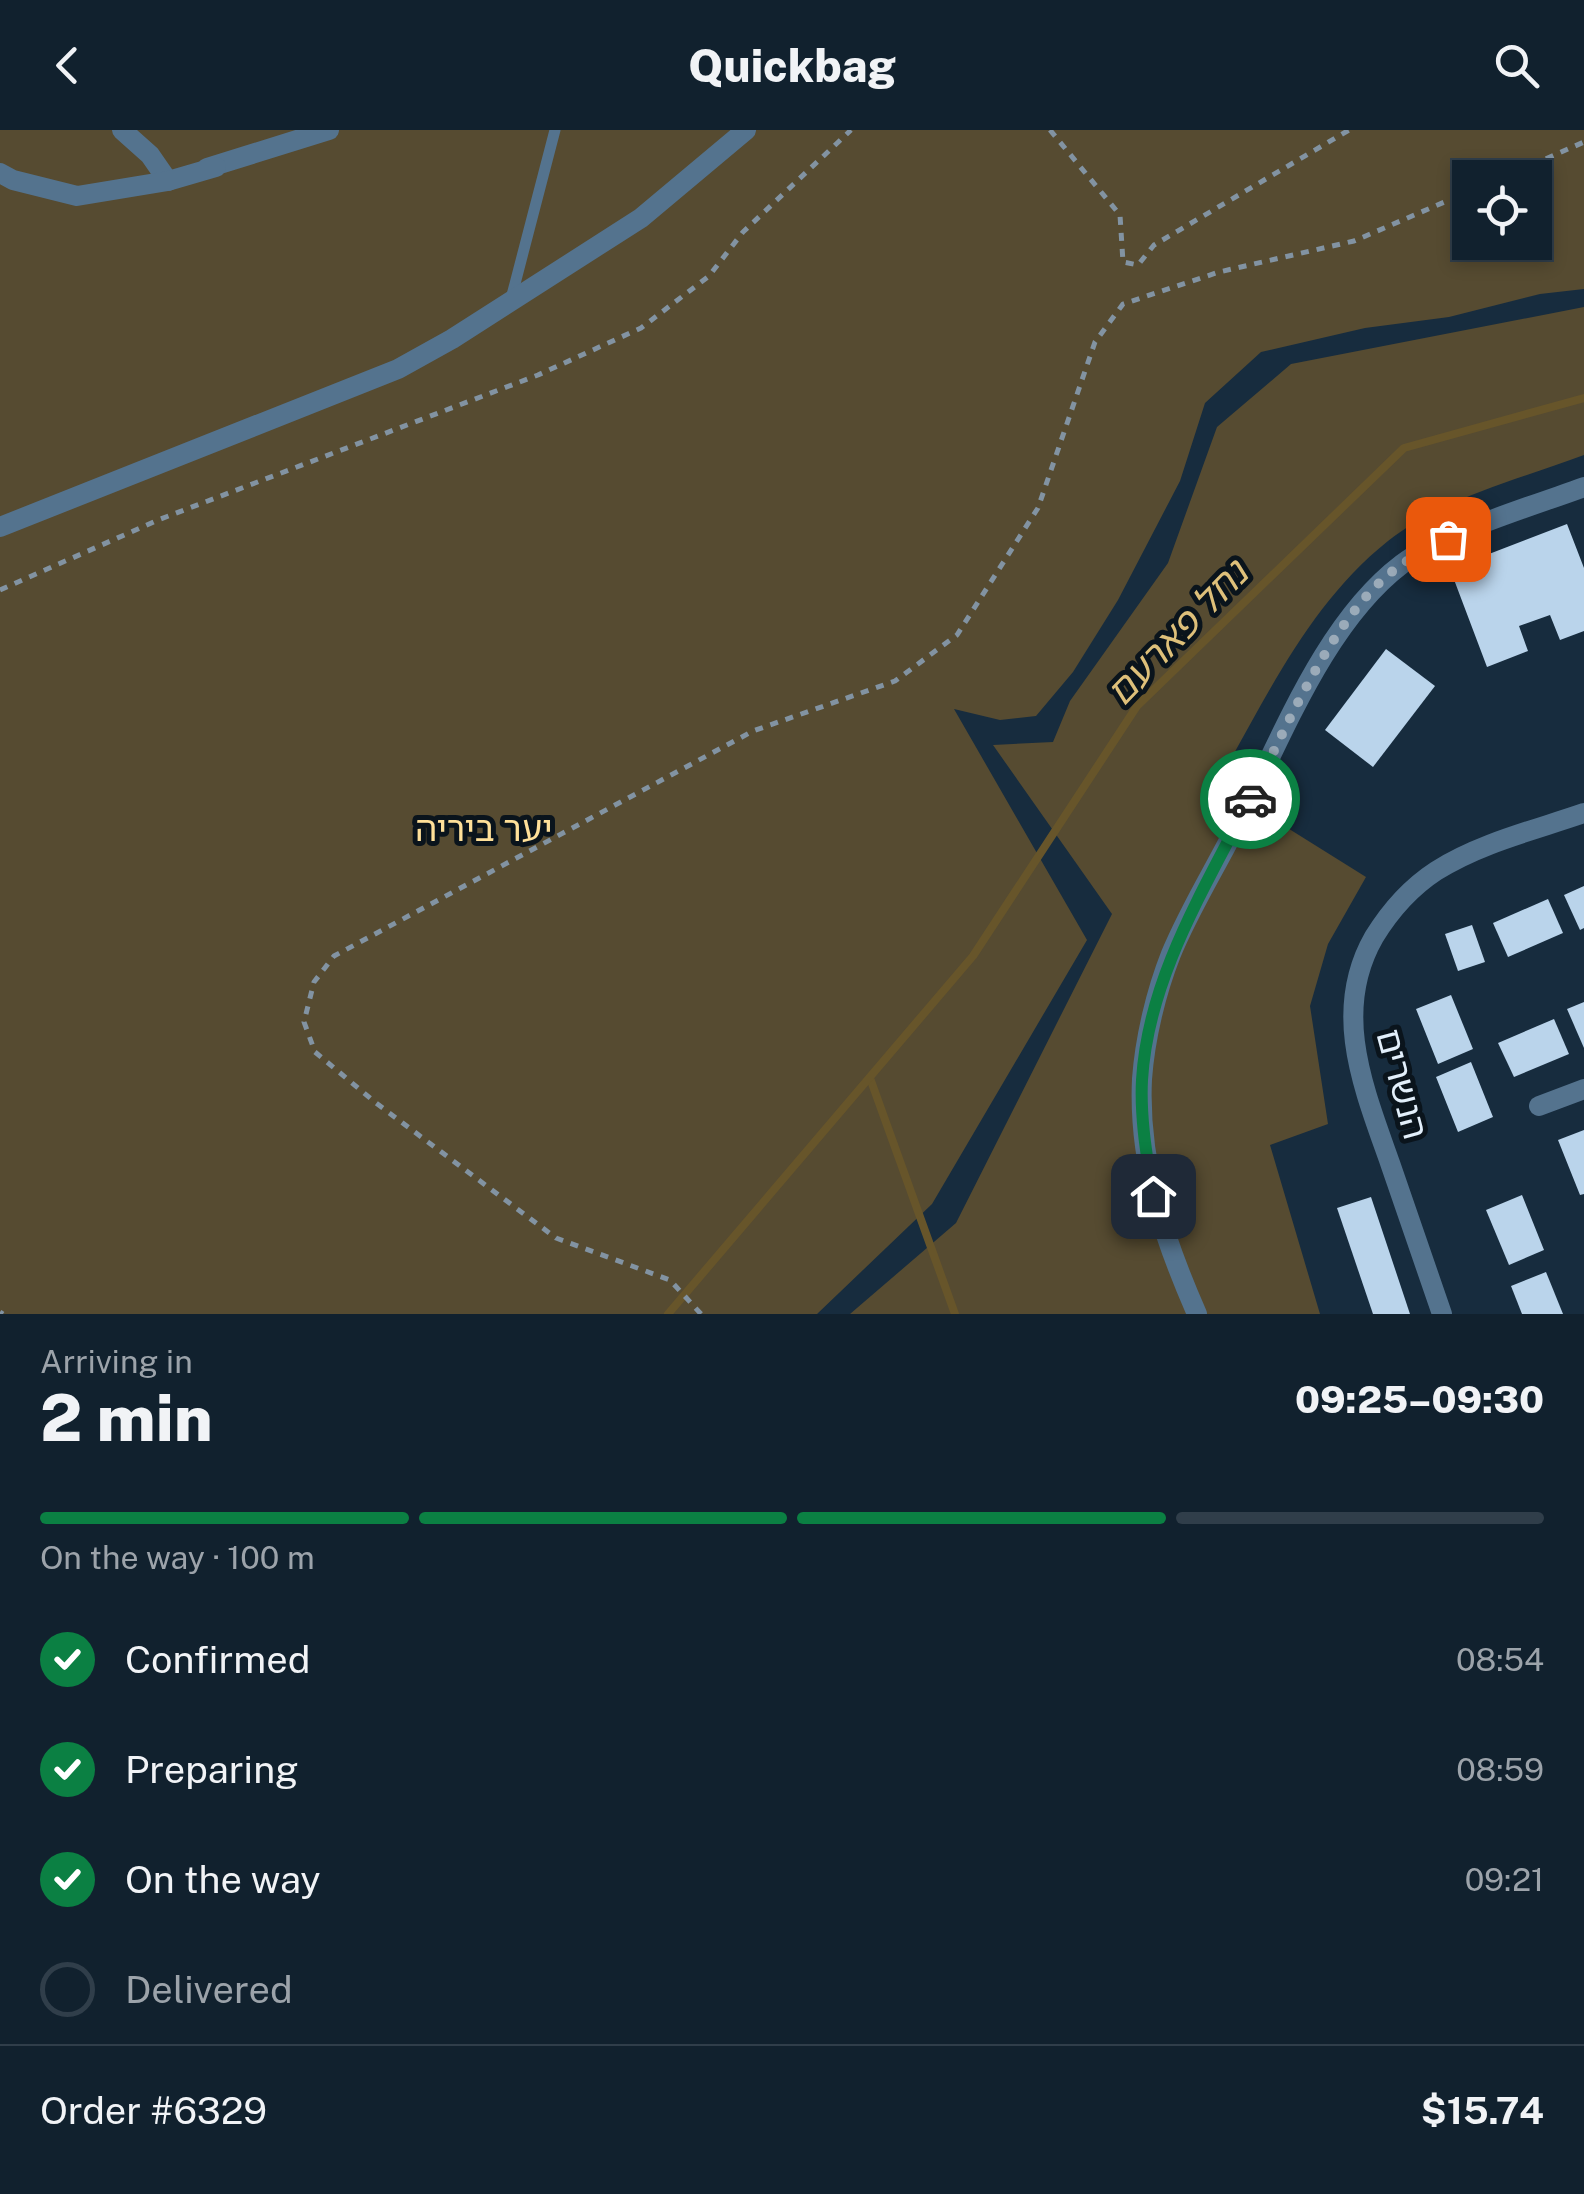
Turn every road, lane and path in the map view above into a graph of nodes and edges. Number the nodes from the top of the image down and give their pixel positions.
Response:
1 (122, 130) edge
2 (329, 130) edge
3 (555, 130) edge
4 (746, 130) edge
5 (852, 130) edge
6 (1050, 130) edge
7 (1349, 130) edge
8 (1584, 142) edge
9 (1543, 160) edge
10 (216, 167) dead end
11 (0, 173) edge
12 (168, 180) junction
13 (1452, 200) edge
14 (510, 303) junction
15 (1584, 486) edge
16 (0, 527) edge
17 (0, 590) edge
18 (1584, 813) edge
19 (1584, 1089) edge
20 (1539, 1106) dead end
21 (702, 1314) edge
22 (1197, 1314) edge
23 (1442, 1314) edge

1 - 12 street
2 - 12 street
3 - 14 lane
4 - 14 street
5 - 17 path
6 - 7 path
8 - 9 path
10 - 12 street
11 - 12 street
13 - 21 path
14 - 16 street
15 - 22 street
18 - 23 street, הנשרים
19 - 20 street

